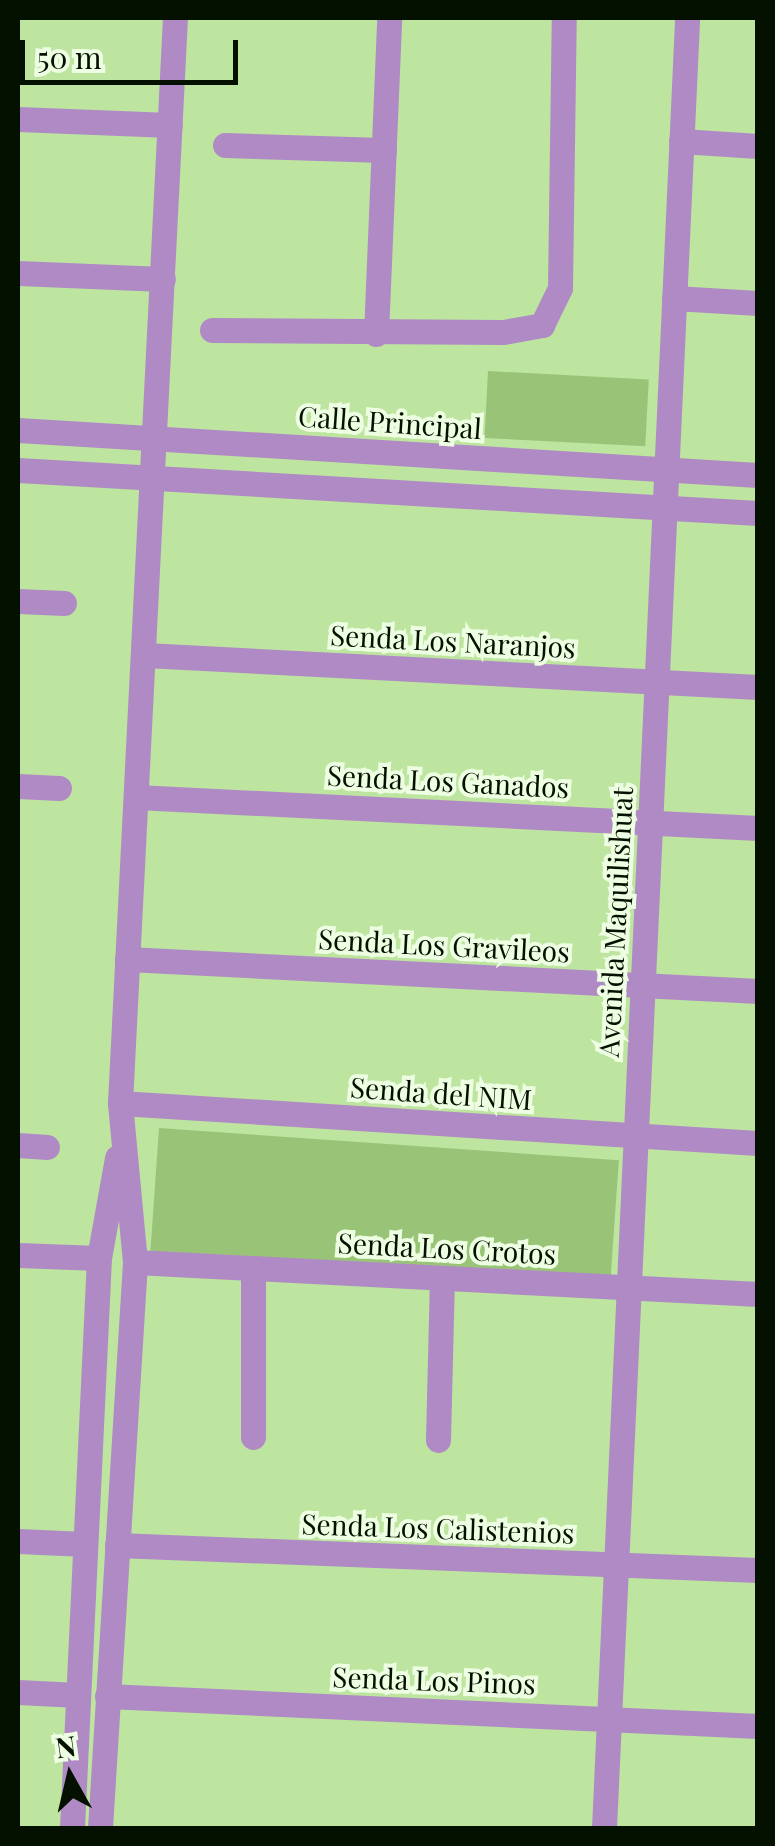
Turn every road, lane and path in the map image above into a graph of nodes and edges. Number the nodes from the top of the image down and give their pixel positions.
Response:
1 (175, 18) edge
2 (389, 18) edge
3 (564, 18) edge
4 (687, 18) edge
5 (18, 120) edge
6 (170, 125) junction
7 (682, 141) junction
8 (224, 146) dead end
9 (758, 146) edge
10 (384, 150) junction
11 (18, 273) edge
12 (163, 279) junction
13 (674, 298) junction
14 (758, 303) edge
15 (212, 330) dead end
16 (376, 334) junction
17 (18, 430) edge
18 (156, 436) junction
19 (18, 470) edge
20 (666, 470) junction
21 (758, 474) edge
22 (155, 478) junction
23 (664, 508) junction
24 (758, 513) edge
25 (18, 601) edge
26 (64, 604) dead end
27 (144, 655) junction
28 (656, 682) junction
29 (758, 687) edge
30 (18, 786) edge
31 (59, 788) dead end
32 (136, 796) junction
33 (650, 821) junction
34 (758, 828) edge
35 (126, 959) junction
36 (642, 985) junction
37 (758, 990) edge
38 (120, 1103) junction
39 (635, 1135) junction
40 (758, 1144) edge
41 (18, 1145) edge
42 (47, 1147) dead end
43 (120, 1148) junction
44 (18, 1255) edge
45 (100, 1258) junction
46 (134, 1262) junction
47 (252, 1268) junction
48 (442, 1278) junction
49 (627, 1286) junction
50 (758, 1294) edge
51 (252, 1437) dead end
52 (438, 1440) dead end
53 (18, 1541) edge
54 (85, 1544) junction
55 (117, 1545) junction
56 (614, 1564) junction
57 (758, 1570) edge
58 (18, 1692) edge
59 (78, 1695) junction
60 (107, 1696) junction
61 (608, 1718) junction
62 (758, 1726) edge
63 (72, 1828) edge
64 (100, 1828) edge
65 (604, 1828) edge

1 - 6 street
2 - 10 street
3 - 16 street
4 - 7 street, Avenida Maquilishuat
5 - 6 street
6 - 12 street
7 - 9 street
7 - 13 street, Avenida Maquilishuat
8 - 10 street
10 - 16 street
11 - 12 street
12 - 18 street
13 - 14 street
13 - 20 street, Avenida Maquilishuat
15 - 16 street
17 - 18 street, Calle Principal
18 - 20 street, Calle Principal
18 - 22 street
19 - 22 street
20 - 21 street, Calle Principal
20 - 23 street, Avenida Maquilishuat
22 - 23 street
22 - 27 street
23 - 24 street
23 - 28 street, Avenida Maquilishuat
25 - 26 street
27 - 28 street, Senda Los Naranjos
27 - 32 street
28 - 29 street, Senda Los Naranjos
28 - 33 street, Avenida Maquilishuat
30 - 31 street
32 - 33 street, Senda Los Ganados
32 - 35 street
33 - 34 street, Senda Los Ganados
33 - 36 street, Avenida Maquilishuat
35 - 36 street, Senda Los Gravileos
35 - 38 street
36 - 37 street, Senda Los Gravileos
36 - 39 street, Avenida Maquilishuat
38 - 39 street, Senda del NIM
38 - 43 street
39 - 40 street, Senda del NIM
39 - 49 street, Avenida Maquilishuat
41 - 42 street
43 - 45 street
43 - 46 street
44 - 45 street
45 - 54 street
46 - 47 street, Senda Los Crotos
46 - 55 street
47 - 48 street, Senda Los Crotos
47 - 51 street
48 - 49 street, Senda Los Crotos
48 - 52 street
49 - 50 street, Senda Los Crotos
49 - 56 street, Avenida Maquilishuat
53 - 54 street
54 - 59 street
55 - 56 street, Senda Los Calistenios
55 - 60 street
56 - 57 street, Senda Los Calistenios
56 - 61 street, Avenida Maquilishuat
58 - 59 street
59 - 63 street
60 - 61 street, Senda Los Pinos
60 - 64 street
61 - 62 street, Senda Los Pinos
61 - 65 street, Avenida Maquilishuat

